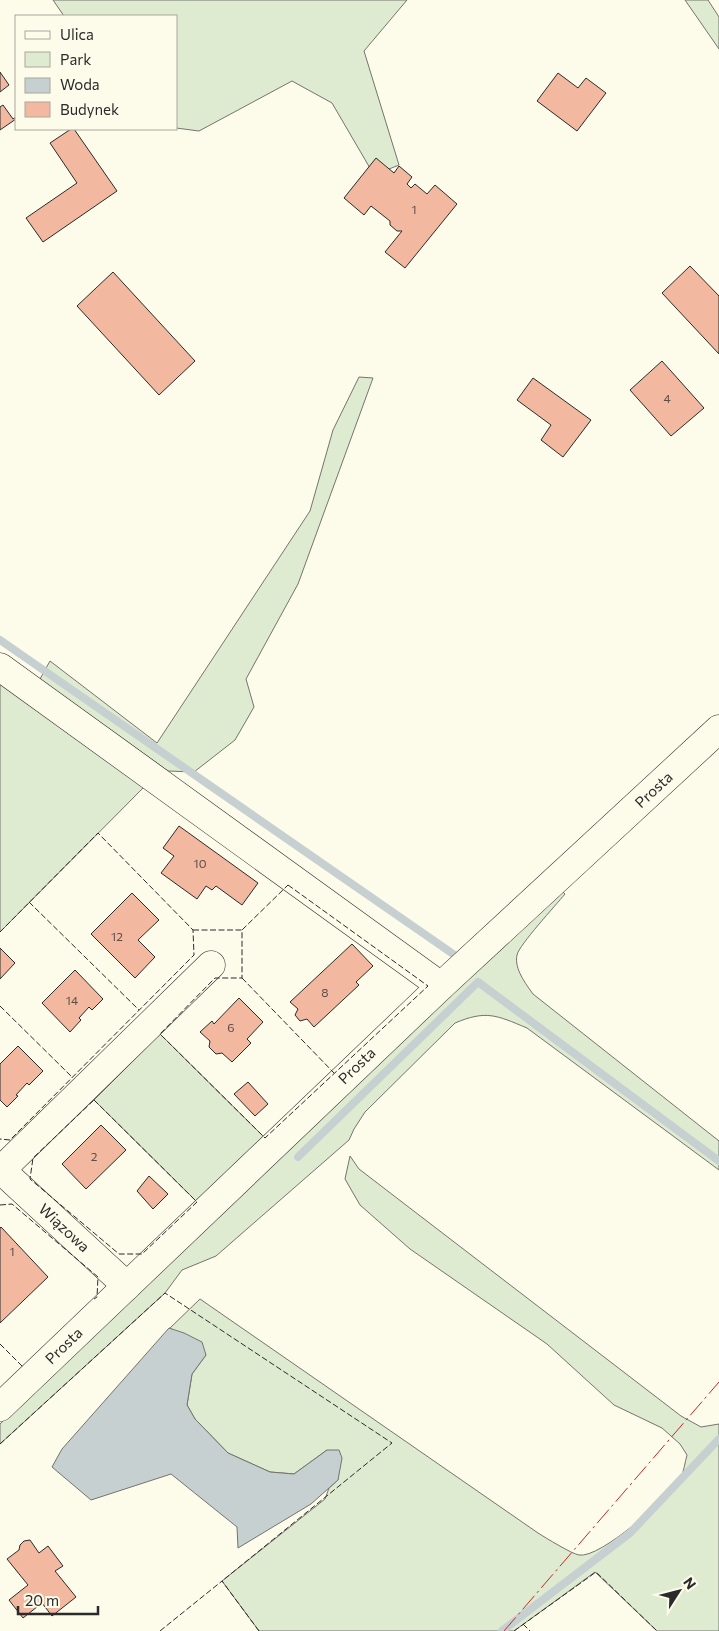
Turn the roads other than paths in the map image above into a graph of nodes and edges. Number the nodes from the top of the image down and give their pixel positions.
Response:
1 (0, 667) edge
2 (719, 729) edge
3 (212, 964) dead end
4 (441, 986) junction
5 (0, 1170) edge
6 (127, 1286) junction
7 (0, 1407) edge

1 - 4 street
2 - 4 street, Prosta
3 - 5 street
4 - 6 street, Prosta
5 - 6 street, Wiązowa
6 - 7 street, Prosta

